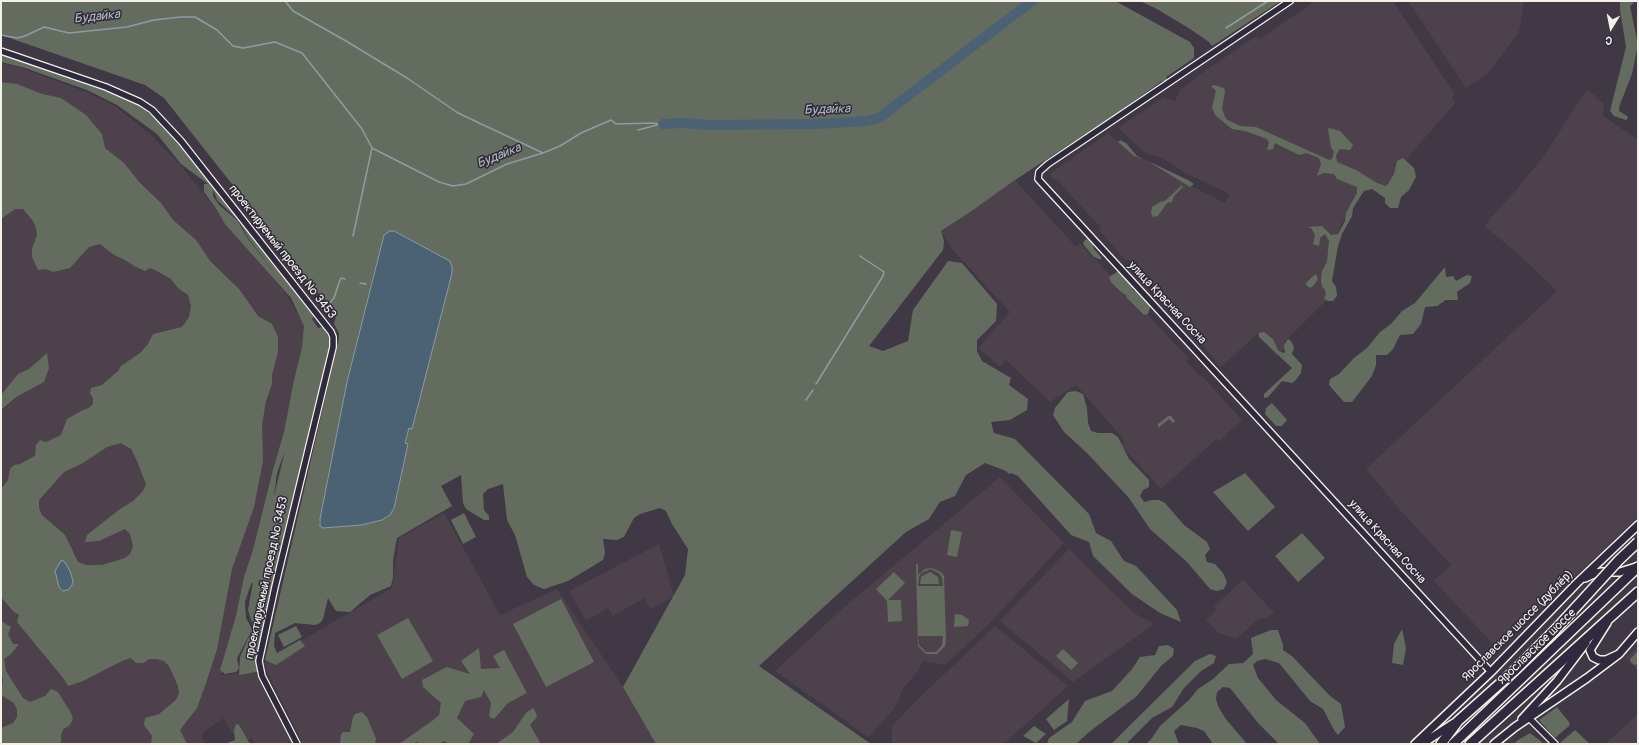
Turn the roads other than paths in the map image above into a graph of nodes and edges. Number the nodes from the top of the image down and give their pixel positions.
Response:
1 (1290, 1) edge
2 (1, 51) edge
3 (1638, 524) edge
4 (1638, 542) edge
5 (1638, 566) edge
6 (1577, 583) junction
7 (1638, 592) edge
8 (1613, 614) junction
9 (1598, 626) junction
10 (1638, 632) edge
11 (1619, 654) junction
12 (1491, 672) junction
13 (1529, 718) junction
14 (1458, 721) junction
15 (1515, 727) junction
16 (297, 744) edge
17 (1415, 744) edge
18 (1422, 744) edge
19 (1441, 744) edge
20 (1453, 744) edge
21 (1470, 744) edge
22 (1494, 744) edge
23 (1555, 744) edge

1 - 12 street, улица Красная Сосна
2 - 16 street, проектируемый проезд № 3453
3 - 6 street, Ярославское шоссе (дублёр)
4 - 14 main road, bridge
5 - 6 street
5 - 20 main road, Ярославское шоссе
6 - 12 street, Ярославское шоссе (дублёр)
7 - 8 main road, Ярославское шоссе
8 - 9 main road, Ярославское шоссе
8 - 11 street
9 - 15 street
9 - 21 main road, Ярославское шоссе
10 - 11 street
11 - 13 street
12 - 17 street, Ярославское шоссе (дублёр)
13 - 15 street
13 - 23 street
14 - 18 street
14 - 19 main road
15 - 22 street

